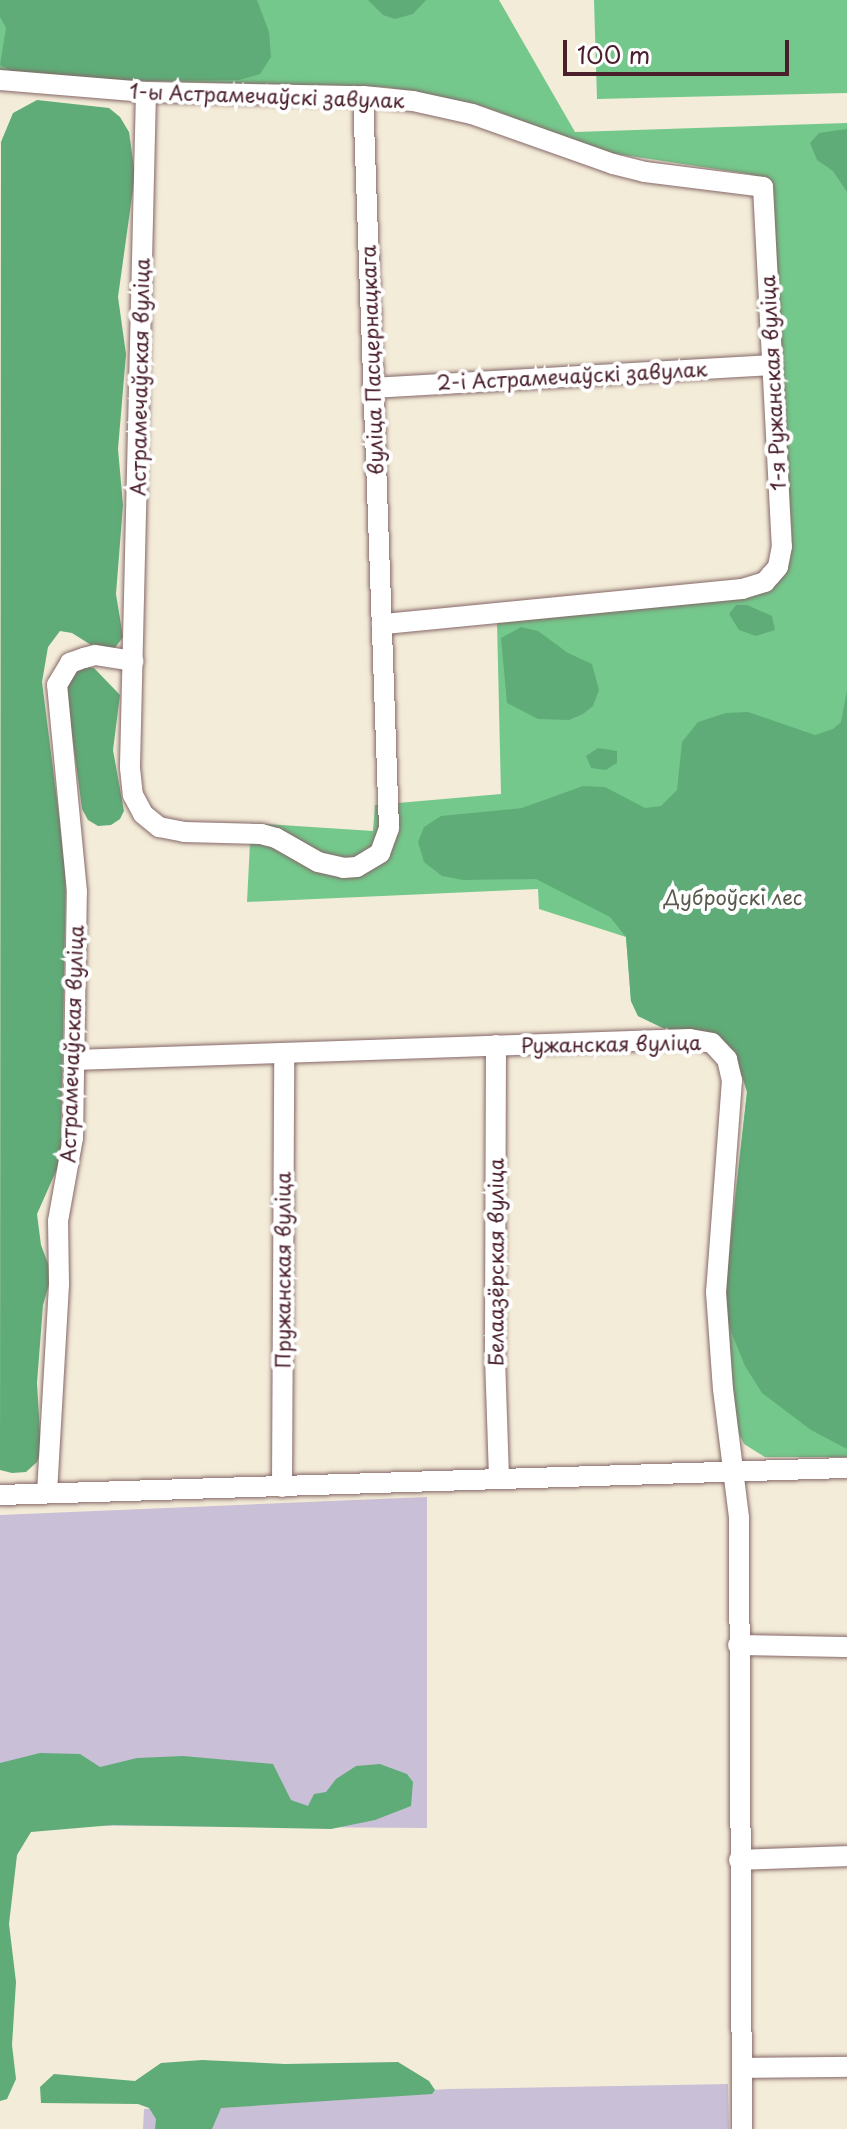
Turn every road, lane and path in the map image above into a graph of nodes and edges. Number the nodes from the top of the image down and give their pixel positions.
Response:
1 (0, 80) edge
2 (146, 92) junction
3 (363, 96) junction
4 (763, 187) joint
5 (771, 365) junction
6 (373, 388) junction
7 (382, 624) junction
8 (134, 661) junction
9 (184, 832) joint
10 (496, 1045) junction
11 (284, 1053) junction
12 (74, 1060) junction
13 (847, 1468) edge
14 (735, 1469) junction
15 (499, 1479) junction
16 (282, 1487) junction
17 (47, 1493) junction
18 (0, 1495) edge
19 (738, 1645) junction
20 (847, 1647) edge
21 (847, 1856) edge
22 (739, 1860) junction
23 (847, 2067) edge
24 (743, 2068) junction
25 (742, 2129) edge

1 - 2 street, 1-ы Астрамечаўскі завулак
2 - 3 street, 1-ы Астрамечаўскі завулак
2 - 8 street, Астрамечаўская вуліца
3 - 4 street, 1-ы Астрамечаўскі завулак
3 - 6 street, вуліца Пасцернацкага
4 - 5 street, 1-я Ружанская вуліца
5 - 6 street, 2-і Астрамечаўскі завулак
5 - 7 street, 1-я Ружанская вуліца
6 - 7 street, вуліца Пасцернацкага
7 - 9 street, вуліца Пасцернацкага
8 - 9 street, Астрамечаўская вуліца
8 - 12 street, Астрамечаўская вуліца
10 - 11 street, Ружанская вуліца
10 - 14 street, Ружанская вуліца
10 - 15 street, Белаазёрская вуліца
11 - 12 street, Ружанская вуліца
11 - 16 street, Пружанская вуліца
12 - 17 street, Астрамечаўская вуліца
13 - 14 street
14 - 15 street
14 - 19 street
15 - 16 street
16 - 17 street
17 - 18 street
19 - 20 street
19 - 22 street
21 - 22 street
22 - 24 street
23 - 24 street
24 - 25 street

